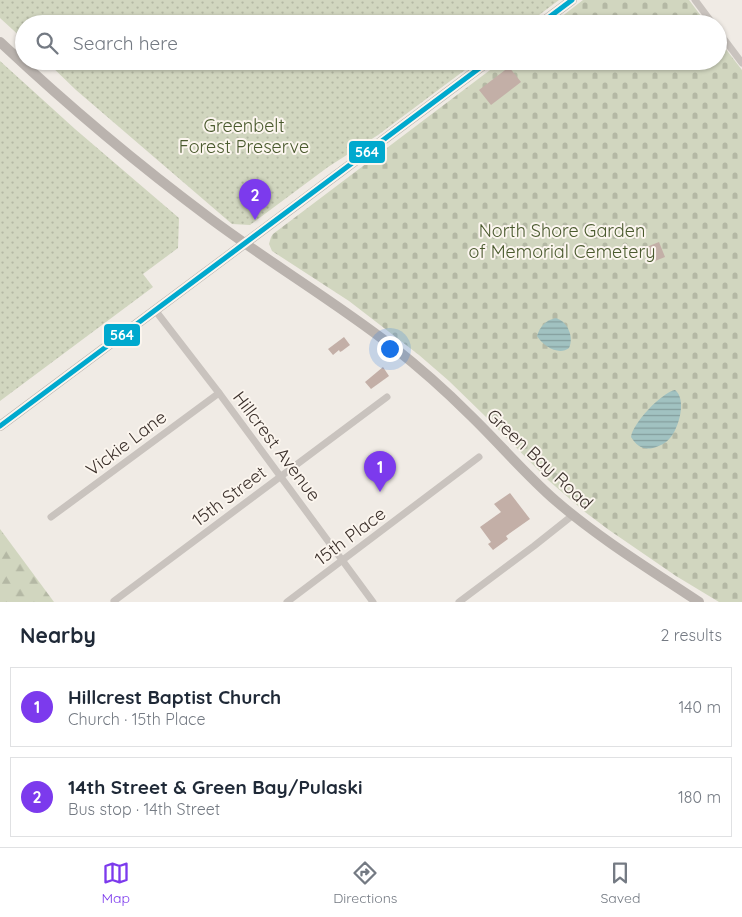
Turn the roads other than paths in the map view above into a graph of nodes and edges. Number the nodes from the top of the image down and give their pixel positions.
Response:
1 (572, 0) edge
2 (695, 0) edge
3 (552, 15) edge
4 (706, 15) edge
5 (0, 42) edge
6 (727, 43) edge
7 (15, 56) edge
8 (742, 64) edge
9 (30, 70) edge
10 (477, 70) edge
11 (244, 243) junction
12 (154, 310) junction
13 (219, 393) junction
14 (387, 397) dead end
15 (0, 426) edge
16 (479, 457) dead end
17 (281, 477) junction
18 (573, 516) junction
19 (52, 517) dead end
20 (342, 560) junction
21 (114, 601) edge
22 (287, 602) edge
23 (373, 602) edge
24 (460, 602) edge
25 (699, 602) edge

1 - 3 main road
2 - 4 street
5 - 7 main road, Green Bay Road
6 - 8 street
9 - 11 main road, Green Bay Road
10 - 11 main road
11 - 12 main road
11 - 18 main road, Green Bay Road
12 - 13 street, Hillcrest Avenue
12 - 15 main road
13 - 17 street, Hillcrest Avenue
13 - 19 street, Vickie Lane
14 - 17 street, 15th Street
16 - 20 street, 15th Place
17 - 20 street, Hillcrest Avenue
17 - 21 street, 15th Street
18 - 24 street
18 - 25 main road, Green Bay Road
20 - 22 street, 15th Place
20 - 23 street, Hillcrest Avenue

